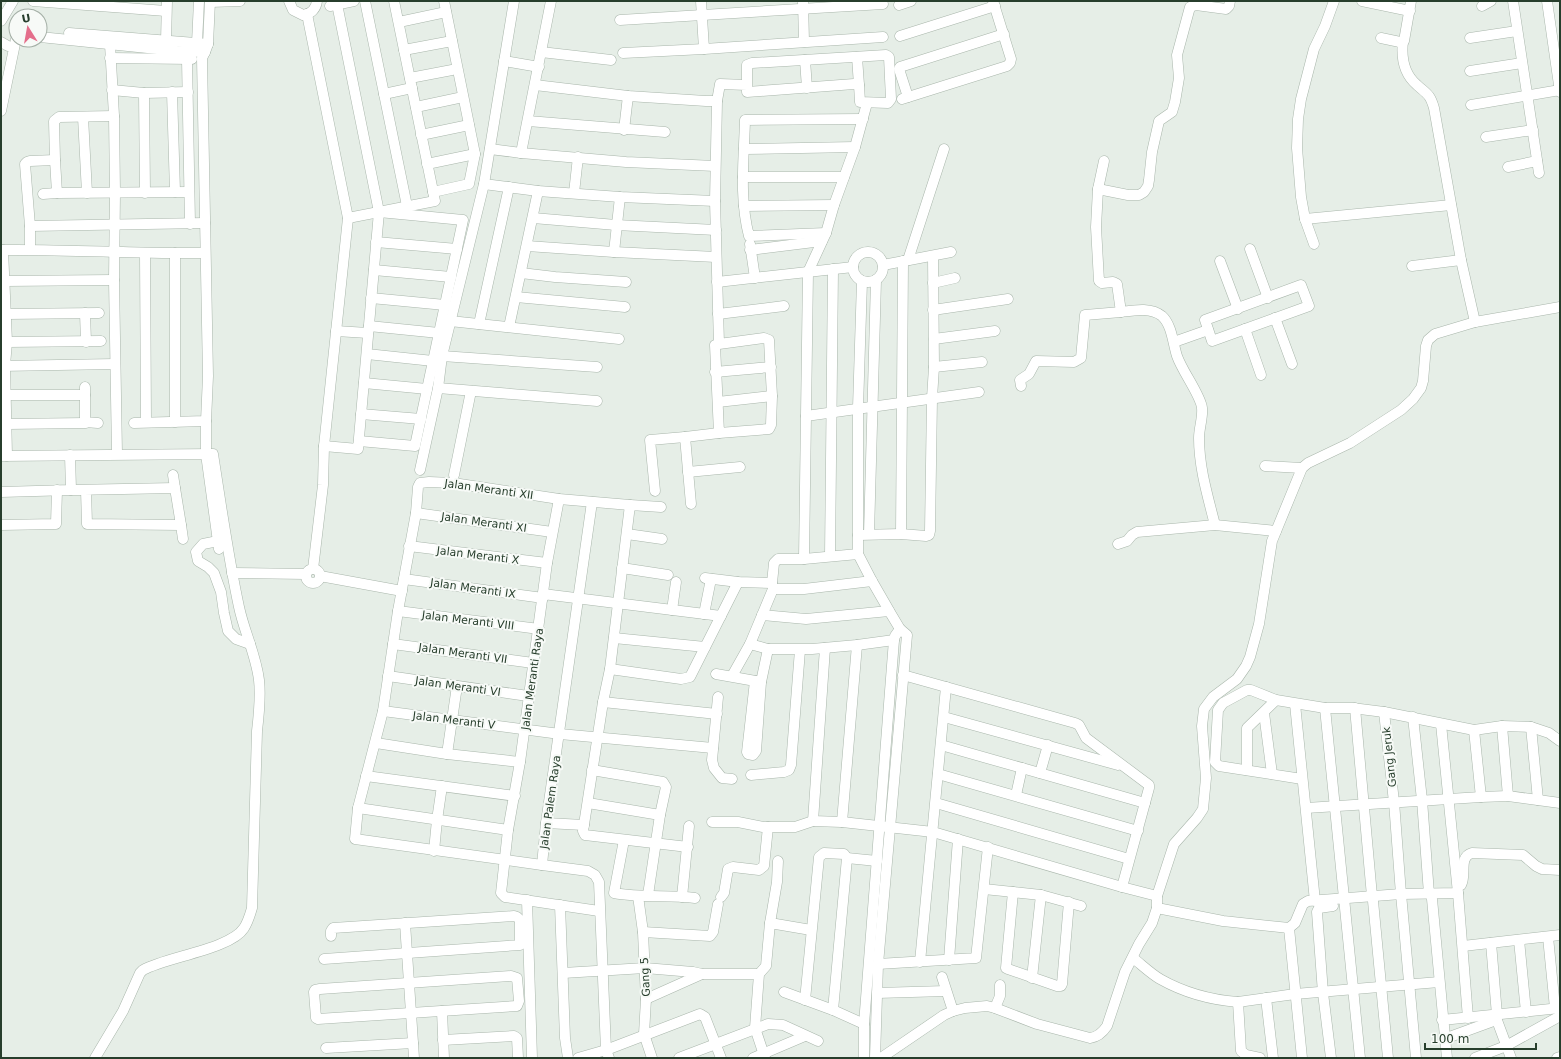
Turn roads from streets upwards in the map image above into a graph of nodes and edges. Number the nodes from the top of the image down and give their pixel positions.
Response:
1 (13, 1) edge
2 (33, 1) edge
3 (199, 1) edge
4 (210, 1) edge
5 (240, 1) edge
6 (289, 1) edge
7 (317, 1) edge
8 (354, 1) edge
9 (365, 1) edge
10 (394, 1) edge
11 (444, 1) edge
12 (514, 1) edge
13 (551, 1) edge
14 (701, 1) edge
15 (911, 1) edge
16 (1230, 1) edge
17 (1334, 1) edge
18 (1362, 1) edge
19 (1513, 1) edge
20 (1547, 1) edge
21 (51, 2) edge
22 (79, 3) edge
23 (994, 3) edge
24 (108, 4) edge
25 (884, 4) dead end
26 (138, 5) edge
27 (803, 5) edge
28 (899, 5) dead end
29 (166, 6) edge
30 (1410, 6) edge
31 (446, 12) junction
32 (307, 14) junction
33 (702, 14) junction
34 (620, 20) dead end
35 (1, 21) edge
36 (399, 22) junction
37 (1517, 31) junction
38 (48, 32) edge
39 (1004, 34) junction
40 (900, 36) dead end
41 (883, 37) dead end
42 (48, 38) edge
43 (1381, 38) dead end
44 (1470, 38) dead end
45 (166, 41) junction
46 (452, 41) junction
47 (1403, 41) junction
48 (804, 42) junction
49 (198, 43) junction
50 (4, 44) edge
51 (110, 44) junction
52 (14, 48) edge
53 (704, 49) junction
54 (404, 50) junction
55 (205, 51) junction
56 (541, 52) junction
57 (623, 53) dead end
58 (857, 57) junction
59 (110, 58) junction
60 (187, 58) junction
61 (611, 60) dead end
62 (805, 60) junction
63 (504, 61) junction
64 (1522, 63) junction
65 (539, 68) junction
66 (452, 70) dead end
67 (1470, 71) dead end
68 (1, 82) edge
69 (411, 83) junction
70 (535, 85) junction
71 (747, 85) junction
72 (859, 85) junction
73 (807, 88) junction
74 (112, 90) junction
75 (1560, 91) edge
76 (172, 92) junction
77 (188, 92) junction
78 (144, 93) junction
79 (384, 94) junction
80 (1527, 95) junction
81 (628, 96) junction
82 (463, 97) junction
83 (717, 101) junction
84 (867, 103) junction
85 (1471, 106) dead end
86 (416, 107) junction
87 (1, 111) edge
88 (114, 116) junction
89 (83, 117) junction
90 (863, 119) junction
91 (528, 121) junction
92 (469, 126) junction
93 (624, 130) junction
94 (1533, 130) junction
95 (666, 132) dead end
96 (421, 135) junction
97 (1486, 137) dead end
98 (855, 147) junction
99 (490, 149) junction
100 (744, 149) junction
101 (944, 149) dead end
102 (521, 153) junction
103 (475, 154) junction
104 (578, 157) junction
105 (55, 160) junction
106 (1104, 161) dead end
107 (1537, 162) junction
108 (427, 164) junction
109 (715, 166) junction
110 (1508, 166) dead end
111 (1539, 173) dead end
112 (743, 177) junction
113 (844, 177) junction
114 (484, 184) junction
115 (510, 187) junction
116 (1098, 189) junction
117 (538, 191) junction
118 (175, 192) junction
119 (190, 192) junction
120 (433, 192) junction
121 (57, 193) junction
122 (87, 193) junction
123 (145, 193) junction
124 (574, 193) junction
125 (43, 194) dead end
126 (115, 194) junction
127 (620, 197) junction
128 (715, 201) junction
129 (834, 205) junction
130 (406, 206) junction
131 (744, 206) junction
132 (1451, 206) junction
133 (379, 212) junction
134 (348, 218) junction
135 (533, 218) junction
136 (1305, 219) junction
137 (205, 223) junction
138 (190, 224) junction
139 (116, 225) junction
140 (616, 225) junction
141 (30, 226) junction
142 (716, 230) junction
143 (749, 236) junction
144 (824, 237) junction
145 (376, 242) junction
146 (1314, 244) dead end
147 (527, 246) junction
148 (457, 249) junction
149 (1250, 249) dead end
150 (2, 250) edge
151 (30, 250) junction
152 (750, 250) junction
153 (114, 252) junction
154 (205, 252) junction
155 (614, 252) junction
156 (951, 252) dead end
157 (145, 253) junction
158 (176, 253) junction
159 (716, 257) junction
160 (933, 257) junction
161 (1461, 260) junction
162 (906, 261) junction
163 (1220, 261) dead end
164 (883, 265) junction
165 (1412, 266) dead end
166 (853, 267) junction
167 (833, 269) junction
168 (374, 270) junction
169 (521, 272) junction
170 (808, 272) junction
171 (451, 277) junction
172 (755, 278) junction
173 (955, 278) dead end
174 (114, 280) junction
175 (876, 280) junction
176 (5, 281) junction
177 (862, 281) junction
178 (626, 282) dead end
179 (717, 282) junction
180 (933, 283) junction
181 (516, 297) junction
182 (371, 298) junction
183 (1268, 298) junction
184 (1008, 299) dead end
185 (445, 305) junction
186 (784, 306) dead end
187 (625, 307) dead end
188 (1560, 307) edge
189 (1238, 308) junction
190 (933, 310) junction
191 (1121, 312) junction
192 (85, 313) junction
193 (99, 313) dead end
194 (6, 314) junction
195 (718, 314) junction
196 (1275, 318) junction
197 (450, 321) junction
198 (1475, 322) junction
199 (479, 324) junction
200 (509, 327) junction
201 (1245, 329) junction
202 (369, 330) junction
203 (1208, 330) junction
204 (336, 331) junction
205 (995, 331) dead end
206 (439, 333) junction
207 (619, 339) dead end
208 (934, 339) junction
209 (7, 342) junction
210 (86, 342) junction
211 (101, 342) dead end
212 (1174, 342) junction
213 (719, 344) junction
214 (366, 354) junction
215 (442, 356) junction
216 (433, 361) junction
217 (982, 362) dead end
218 (115, 364) junction
219 (1292, 364) dead end
220 (3, 366) edge
221 (597, 367) dead end
222 (771, 367) junction
223 (934, 367) junction
224 (716, 372) junction
225 (1261, 375) dead end
226 (364, 383) junction
227 (1021, 386) dead end
228 (438, 388) junction
229 (427, 390) junction
230 (471, 391) junction
231 (980, 392) dead end
232 (6, 395) junction
233 (772, 396) junction
234 (932, 398) junction
235 (597, 402) dead end
236 (718, 402) junction
237 (902, 402) junction
238 (872, 407) junction
239 (859, 408) junction
240 (832, 411) junction
241 (362, 414) junction
242 (806, 416) junction
243 (421, 419) junction
244 (206, 421) junction
245 (146, 422) junction
246 (175, 422) junction
247 (86, 423) junction
248 (98, 423) dead end
249 (134, 423) dead end
250 (7, 424) junction
251 (719, 434) junction
252 (685, 437) junction
253 (359, 441) junction
254 (324, 446) junction
255 (117, 454) junction
256 (206, 454) junction
257 (70, 455) junction
258 (4, 456) edge
259 (1265, 466) dead end
260 (740, 467) dead end
261 (1302, 468) junction
262 (420, 470) dead end
263 (688, 472) junction
264 (173, 475) dead end
265 (454, 475) dead end
266 (175, 488) junction
267 (57, 490) junction
268 (71, 490) junction
269 (86, 490) junction
270 (655, 491) dead end
271 (1, 492) edge
272 (558, 499) junction
273 (592, 502) junction
274 (691, 504) dead end
275 (630, 505) junction
276 (662, 507) dead end
277 (416, 513) junction
278 (218, 516) junction
279 (1, 525) edge
280 (1215, 525) junction
281 (181, 526) junction
282 (1276, 531) junction
283 (552, 532) junction
284 (627, 534) junction
285 (869, 534) junction
286 (901, 534) junction
287 (858, 535) junction
288 (182, 539) dead end
289 (662, 539) dead end
290 (1118, 544) dead end
291 (409, 546) junction
292 (858, 554) junction
293 (830, 556) junction
294 (804, 559) junction
295 (547, 563) junction
296 (622, 568) junction
297 (232, 573) junction
298 (313, 573) junction
299 (668, 575) dead end
300 (404, 579) junction
301 (676, 582) dead end
302 (738, 582) junction
303 (872, 582) junction
304 (773, 586) junction
305 (402, 591) junction
306 (543, 596) junction
307 (579, 598) junction
308 (617, 603) junction
309 (672, 610) junction
310 (889, 610) junction
311 (398, 611) junction
312 (704, 614) junction
313 (762, 615) junction
314 (721, 616) junction
315 (539, 629) junction
316 (900, 629) junction
317 (614, 638) junction
318 (894, 640) junction
319 (250, 644) junction
320 (393, 644) junction
321 (750, 644) junction
322 (857, 645) junction
323 (704, 647) junction
324 (825, 648) junction
325 (768, 649) junction
326 (800, 650) junction
327 (533, 663) junction
328 (610, 669) junction
329 (716, 674) dead end
330 (903, 675) junction
331 (388, 676) junction
332 (732, 676) junction
333 (758, 682) junction
334 (457, 686) junction
335 (946, 687) junction
336 (1228, 687) junction
337 (528, 696) junction
338 (718, 697) dead end
339 (1276, 700) junction
340 (603, 702) junction
341 (1223, 704) junction
342 (1296, 704) junction
343 (1325, 708) junction
344 (1355, 708) junction
345 (383, 711) junction
346 (1384, 712) junction
347 (1264, 713) junction
348 (717, 714) junction
349 (944, 716) junction
350 (1413, 717) junction
351 (452, 720) junction
352 (1442, 724) junction
353 (1502, 726) junction
354 (1531, 727) junction
355 (525, 728) junction
356 (1474, 730) junction
357 (560, 734) junction
358 (598, 738) junction
359 (1560, 741) edge
360 (376, 743) junction
361 (1560, 744) edge
362 (1048, 745) junction
363 (941, 746) junction
364 (713, 748) junction
365 (447, 754) junction
366 (520, 762) junction
367 (1123, 767) junction
368 (1022, 768) junction
369 (592, 770) junction
370 (1247, 770) junction
371 (1040, 773) junction
372 (938, 774) junction
373 (1272, 774) junction
374 (751, 775) dead end
375 (366, 776) junction
376 (1302, 778) junction
377 (732, 779) dead end
378 (442, 786) junction
379 (1016, 795) junction
380 (514, 796) junction
381 (1508, 796) junction
382 (1481, 797) junction
383 (1450, 798) junction
384 (1422, 800) junction
385 (1538, 800) junction
386 (936, 802) junction
387 (1394, 802) junction
388 (588, 803) junction
389 (1145, 803) junction
390 (1560, 803) edge
391 (1365, 804) junction
392 (1335, 806) junction
393 (358, 808) junction
394 (1306, 808) junction
395 (660, 815) junction
396 (437, 820) junction
397 (814, 821) junction
398 (712, 822) dead end
399 (842, 822) junction
400 (546, 823) junction
401 (584, 825) junction
402 (688, 826) dead end
403 (768, 827) junction
404 (884, 827) junction
405 (508, 830) junction
406 (1138, 830) junction
407 (933, 832) junction
408 (958, 839) junction
409 (624, 840) junction
410 (656, 843) junction
411 (688, 847) junction
412 (988, 847) junction
413 (434, 850) junction
414 (847, 858) junction
415 (1129, 859) junction
416 (505, 860) junction
417 (877, 861) junction
418 (778, 862) dead end
419 (542, 866) junction
420 (1560, 870) edge
421 (1122, 887) junction
422 (984, 889) junction
423 (1013, 892) junction
424 (599, 893) junction
425 (614, 893) junction
426 (1458, 893) junction
427 (643, 895) junction
428 (1041, 895) junction
429 (1157, 896) junction
430 (1431, 896) junction
431 (682, 897) junction
432 (1401, 897) junction
433 (695, 898) dead end
434 (1372, 899) junction
435 (527, 900) junction
436 (1315, 901) junction
437 (1345, 901) junction
438 (1069, 902) junction
439 (560, 905) junction
440 (1081, 906) dead end
441 (1157, 908) junction
442 (599, 911) junction
443 (405, 923) junction
444 (770, 923) junction
445 (1289, 928) junction
446 (811, 930) junction
447 (643, 932) junction
448 (1560, 935) edge
449 (331, 936) dead end
450 (1548, 937) junction
451 (1519, 940) junction
452 (1491, 943) junction
453 (1463, 946) junction
454 (407, 953) junction
455 (1133, 958) junction
456 (324, 959) dead end
457 (949, 960) junction
458 (920, 962) junction
459 (878, 964) junction
460 (645, 968) junction
461 (602, 970) junction
462 (563, 973) junction
463 (702, 974) junction
464 (759, 974) junction
465 (942, 977) dead end
466 (1032, 978) junction
467 (1439, 982) junction
468 (409, 983) junction
469 (1410, 984) junction
470 (1000, 985) dead end
471 (1381, 987) junction
472 (1352, 990) junction
473 (946, 991) junction
474 (784, 992) dead end
475 (877, 993) junction
476 (1323, 993) junction
477 (1295, 994) junction
478 (1266, 998) junction
479 (646, 999) junction
480 (805, 1000) junction
481 (1238, 1002) junction
482 (871, 1006) junction
483 (995, 1008) junction
484 (442, 1010) junction
485 (832, 1010) junction
486 (953, 1011) junction
487 (1558, 1011) edge
488 (410, 1012) junction
489 (1526, 1012) junction
490 (1496, 1017) junction
491 (1468, 1018) junction
492 (1442, 1020) junction
493 (864, 1024) junction
494 (755, 1028) junction
495 (644, 1034) junction
496 (805, 1036) junction
497 (1444, 1039) junction
498 (443, 1040) junction
499 (818, 1041) dead end
500 (412, 1043) junction
501 (715, 1045) junction
502 (1506, 1046) junction
503 (326, 1048) dead end
504 (607, 1054) edge
505 (764, 1056) edge
506 (1560, 1057) edge
507 (95, 1058) edge
508 (414, 1058) edge
509 (444, 1058) edge
510 (518, 1058) edge
511 (532, 1058) edge
512 (568, 1058) edge
513 (578, 1058) edge
514 (652, 1058) edge
515 (679, 1058) edge
516 (721, 1058) edge
517 (753, 1058) edge
518 (864, 1058) edge
519 (875, 1058) edge
520 (881, 1058) edge
521 (1260, 1058) edge
522 (1272, 1058) edge
523 (1302, 1058) edge
524 (1331, 1058) edge
525 (1360, 1058) edge
526 (1388, 1058) edge
527 (1416, 1058) edge
528 (1447, 1058) edge
529 (1475, 1058) edge
530 (1510, 1058) edge
531 (1557, 1058) edge

1 - 35 street
2 - 21 street
3 - 49 street
4 - 5 street
4 - 55 street
6 - 32 street
7 - 32 street
8 - 133 street
9 - 79 street
10 - 36 street
11 - 31 street
12 - 63 street
13 - 56 street
14 - 33 street
15 - 28 street
16 - 116 street
17 - 136 street
18 - 30 street
19 - 37 street
20 - 75 street
21 - 22 street
22 - 24 street
23 - 39 street
23 - 40 street
24 - 26 street
25 - 27 street
26 - 29 street
27 - 33 street
27 - 48 street
29 - 45 street
30 - 47 street
31 - 36 street
31 - 46 street
32 - 134 street
33 - 34 street
33 - 53 street
36 - 54 street
37 - 44 street
37 - 64 street
38 - 45 street
39 - 39 street
41 - 48 street
42 - 51 street
43 - 47 street
45 - 49 street
46 - 54 street
46 - 82 street
47 - 132 street
48 - 53 street
49 - 55 street
50 - 68 street
51 - 55 street
51 - 59 street
52 - 87 street
53 - 57 street
54 - 69 street
55 - 60 street
55 - 137 street
56 - 61 street
56 - 65 street
58 - 62 street
58 - 72 street
58 - 84 street
59 - 60 street
59 - 74 street
60 - 77 street
62 - 71 street
62 - 73 street
63 - 65 street
63 - 99 street
64 - 67 street
64 - 80 street
65 - 70 street
66 - 69 street
69 - 79 street
69 - 86 street
70 - 81 street
70 - 91 street
71 - 73 street
71 - 83 street
72 - 73 street
72 - 84 street
74 - 78 street
74 - 88 street
75 - 80 street
76 - 77 street
76 - 78 street
76 - 118 street
77 - 119 street
78 - 123 street
79 - 130 street
80 - 85 street
80 - 94 street
81 - 83 street
81 - 93 street
82 - 86 street
82 - 92 street
83 - 109 street
84 - 90 street
86 - 96 street
88 - 89 street
88 - 126 street
89 - 105 street
89 - 122 street
90 - 98 street
90 - 100 street
91 - 93 street
91 - 102 street
92 - 96 street
92 - 103 street
93 - 95 street
94 - 97 street
94 - 107 street
96 - 108 street
98 - 100 street
98 - 113 street
99 - 102 street
99 - 114 street
100 - 112 street
101 - 162 street
102 - 104 street
103 - 108 street
103 - 120 street
104 - 109 street
104 - 124 street
105 - 121 street
105 - 141 street
106 - 116 street
107 - 110 street
107 - 111 street
108 - 120 street
109 - 128 street
112 - 113 street
112 - 131 street
113 - 129 street
114 - 115 street
114 - 197 street
115 - 117 street
115 - 199 street
116 - 191 street
117 - 124 street
117 - 135 street
118 - 119 street
118 - 123 street
119 - 138 street
120 - 130 street
121 - 122 street
121 - 125 street
122 - 126 street
123 - 126 street
124 - 127 street
126 - 139 street
127 - 128 street
127 - 140 street
128 - 142 street
129 - 131 street
129 - 144 street
130 - 133 street
131 - 143 street
132 - 136 street
132 - 161 street
133 - 134 street
133 - 145 street
133 - 148 street
134 - 204 street
135 - 140 street
135 - 147 street
136 - 146 street
137 - 138 street
137 - 154 street
138 - 139 street
139 - 141 street
139 - 153 street
140 - 142 street
140 - 155 street
141 - 151 street
142 - 159 street
143 - 144 street
143 - 152 street
144 - 152 street
144 - 170 street
145 - 148 street
145 - 168 street
147 - 155 street
147 - 169 street
148 - 171 street
149 - 183 street
150 - 151 street
150 - 176 street
151 - 153 street
152 - 172 street
153 - 157 street
153 - 174 street
154 - 158 street
154 - 244 street
155 - 159 street
156 - 160 street
157 - 158 street
157 - 245 street
158 - 246 street
159 - 179 street
160 - 162 street
160 - 180 street
161 - 165 street
161 - 198 street
162 - 164 street
162 - 237 street
163 - 189 street
164 - 166 street
164 - 175 street
166 - 167 street
166 - 177 street
167 - 170 street
167 - 240 street
168 - 171 street
168 - 182 street
169 - 178 street
169 - 181 street
170 - 172 street
170 - 242 street
171 - 185 street
172 - 179 street
173 - 180 street
174 - 176 street
174 - 218 street
175 - 177 street
175 - 238 street
176 - 194 street
177 - 239 street
179 - 195 street
180 - 190 street
181 - 187 street
181 - 200 street
182 - 185 street
182 - 202 street
183 - 189 street
183 - 196 street
184 - 190 street
185 - 206 street
186 - 195 street
188 - 198 street
189 - 203 street
190 - 208 street
191 - 212 street
191 - 227 street
192 - 193 street
192 - 194 street
192 - 210 street
194 - 209 street
195 - 213 street
196 - 201 street
196 - 219 street
197 - 199 street
197 - 215 street
198 - 261 street
199 - 200 street
200 - 207 street
201 - 203 street
201 - 225 street
202 - 204 street
202 - 206 street
202 - 214 street
203 - 212 street
204 - 254 street
205 - 208 street
206 - 216 street
208 - 223 street
209 - 210 street
209 - 220 street
210 - 211 street
212 - 280 street
213 - 222 street
213 - 224 street
214 - 216 street
214 - 226 street
215 - 221 street
215 - 228 street
216 - 229 street
217 - 223 street
218 - 220 street
218 - 255 street
220 - 232 street
222 - 224 street
222 - 233 street
223 - 234 street
224 - 236 street
226 - 229 street
226 - 241 street
228 - 230 street
228 - 262 street
229 - 243 street
230 - 235 street
230 - 265 street
231 - 234 street
232 - 247 street
232 - 250 street
233 - 236 street
233 - 251 street
234 - 237 street
234 - 286 street
236 - 251 street
237 - 238 street
237 - 286 street
238 - 239 street
238 - 285 street
239 - 240 street
239 - 287 street
240 - 242 street
240 - 293 street
241 - 243 street
241 - 253 street
242 - 294 street
243 - 253 street
244 - 246 street
244 - 256 street
245 - 246 street
245 - 249 street
247 - 248 street
247 - 250 street
250 - 258 street
251 - 252 street
252 - 263 street
252 - 270 street
253 - 254 street
254 - 298 street
255 - 256 street
255 - 257 street
256 - 278 street
257 - 258 street
257 - 268 street
259 - 261 street
260 - 263 street
261 - 282 street
263 - 274 street
264 - 266 street
266 - 269 street
266 - 281 street
267 - 268 street
267 - 271 street
267 - 279 street
268 - 269 street
269 - 281 street
272 - 273 street, Jalan Meranti XII
272 - 277 street, Jalan Meranti XII
272 - 283 street, Jalan Meranti Raya
273 - 275 street, Jalan Meranti XII
273 - 307 street, Jalan Palem Raya
275 - 276 street, Jalan Meranti XII
275 - 284 street
277 - 283 street, Jalan Meranti XI
277 - 291 street
278 - 297 street
278 - 319 street
280 - 282 street
280 - 290 street
281 - 288 street
282 - 336 street
283 - 295 street, Jalan Meranti Raya
284 - 289 street
284 - 296 street
285 - 286 street
285 - 287 street
287 - 292 street
291 - 295 street, Jalan Meranti X
291 - 300 street
292 - 293 street
292 - 303 street
293 - 294 street
294 - 304 street
295 - 306 street, Jalan Meranti Raya
296 - 299 street
296 - 308 street
297 - 298 street
297 - 319 street
298 - 305 street
300 - 305 street
300 - 306 street, Jalan Meranti IX
301 - 309 street
302 - 304 street
302 - 312 street
302 - 314 street
303 - 304 street
303 - 310 street
304 - 313 street
305 - 311 street
306 - 307 street, Jalan Meranti IX
306 - 315 street, Jalan Meranti Raya
307 - 308 street, Jalan Meranti IX
307 - 357 street, Jalan Palem Raya
308 - 309 street, Jalan Meranti IX
308 - 317 street
309 - 312 street, Jalan Meranti IX
310 - 313 street
310 - 316 street
311 - 315 street, Jalan Meranti VIII
311 - 320 street
312 - 314 street, Jalan Meranti IX
313 - 321 street
314 - 323 street
315 - 327 street, Jalan Meranti Raya
316 - 318 street
316 - 330 street
317 - 323 street
317 - 328 street
318 - 322 street
318 - 404 street
319 - 507 street
320 - 327 street, Jalan Meranti VII
320 - 331 street
321 - 325 street
321 - 332 street
322 - 324 street
322 - 399 street
323 - 328 street
324 - 326 street
324 - 397 street
325 - 326 street
325 - 333 street
326 - 374 street
327 - 337 street, Jalan Meranti Raya
328 - 340 street
329 - 332 street
330 - 335 street
330 - 404 street
331 - 334 street, Jalan Meranti VI
331 - 345 street
332 - 333 street
333 - 333 street
334 - 337 street, Jalan Meranti VI
334 - 351 street
335 - 349 street
335 - 367 street
336 - 341 street
336 - 429 street
337 - 355 street, Jalan Meranti Raya
338 - 348 street
339 - 341 street
339 - 342 street
339 - 347 street
340 - 348 street
340 - 358 street
341 - 370 street
342 - 343 street
342 - 376 street
343 - 344 street
343 - 392 street
344 - 346 street
344 - 391 street
345 - 351 street, Jalan Meranti V
345 - 360 street
346 - 350 street
346 - 387 street, Gang Jeruk
347 - 370 street
347 - 373 street
348 - 364 street
349 - 362 street
349 - 363 street
350 - 352 street
350 - 384 street
351 - 355 street, Jalan Meranti V
351 - 365 street
352 - 356 street
352 - 383 street
353 - 354 street
353 - 356 street
353 - 381 street
354 - 359 street
354 - 385 street
355 - 357 street, Jalan Meranti V
355 - 366 street, Jalan Meranti Raya
356 - 382 street
357 - 358 street, Jalan Meranti V
357 - 400 street, Jalan Palem Raya
358 - 364 street, Jalan Meranti V
358 - 369 street
359 - 361 street
360 - 365 street
360 - 375 street
362 - 367 street
362 - 371 street
363 - 368 street
363 - 372 street
364 - 377 street
365 - 366 street
366 - 380 street, Jalan Meranti Raya
367 - 389 street
368 - 371 street
368 - 379 street
369 - 388 street
369 - 395 street, Gang 5
370 - 373 street
371 - 389 street
372 - 379 street
372 - 386 street
373 - 376 street
375 - 378 street
375 - 393 street
376 - 394 street
378 - 380 street
378 - 396 street
379 - 406 street
380 - 405 street, Jalan Meranti Raya
381 - 382 street
381 - 385 street
382 - 383 street
383 - 384 street
383 - 426 street
384 - 387 street
384 - 430 street
385 - 390 street
386 - 407 street
386 - 415 street
387 - 391 street
387 - 432 street, Gang Jeruk
388 - 395 street
388 - 401 street
389 - 406 street
391 - 392 street
391 - 434 street
392 - 394 street
392 - 437 street
393 - 396 street
393 - 413 street
394 - 436 street
395 - 410 street, Gang 5
396 - 405 street
396 - 413 street
397 - 399 street
397 - 403 street
398 - 403 street
399 - 404 street
400 - 401 street
400 - 419 street, Jalan Palem Raya
401 - 409 street
402 - 411 street
403 - 447 street
404 - 407 street
404 - 417 street
404 - 459 street
405 - 416 street, Jalan Meranti Raya
406 - 415 street
407 - 408 street
407 - 458 street
408 - 412 street
408 - 457 street
409 - 410 street
409 - 425 street
410 - 411 street
410 - 427 street, Gang 5
411 - 431 street
412 - 421 street
412 - 422 street
413 - 416 street
414 - 417 street
414 - 446 street
414 - 485 street
415 - 421 street
416 - 419 street
416 - 435 street, Jalan Meranti Raya
417 - 482 street
418 - 444 street
419 - 424 street
420 - 426 street
421 - 429 street
422 - 423 street
422 - 457 street
423 - 428 street
423 - 466 street
424 - 425 street
424 - 442 street
425 - 427 street
426 - 430 street
426 - 453 street
427 - 431 street
427 - 447 street, Gang 5
428 - 438 street
428 - 466 street
429 - 441 street
430 - 432 street
430 - 467 street
431 - 433 street
432 - 434 street
432 - 469 street, Gang Jeruk
434 - 437 street
434 - 471 street
435 - 439 street
435 - 511 street
436 - 437 street
436 - 445 street
437 - 472 street
437 - 476 street
438 - 440 street
438 - 466 street
439 - 442 street
439 - 462 street
441 - 445 street
441 - 455 street
442 - 461 street
443 - 449 street
443 - 454 street
443 - 454 street
444 - 446 street
444 - 464 street
445 - 477 street
446 - 480 street
447 - 460 street, Gang 5
448 - 450 street
450 - 451 street
450 - 487 street
451 - 452 street
451 - 489 street
452 - 453 street
452 - 490 street
453 - 491 street
454 - 456 street
454 - 468 street
455 - 481 street
455 - 483 street
457 - 458 street
458 - 459 street
459 - 475 street
460 - 461 street
460 - 463 street
460 - 479 street, Gang 5
461 - 462 street
461 - 504 street
462 - 512 street
463 - 464 street
463 - 479 street
464 - 494 street
465 - 473 street
467 - 469 street
467 - 492 street
468 - 484 street
468 - 488 street
468 - 488 street
469 - 471 street
469 - 527 street, Gang Jeruk
470 - 483 street
471 - 472 street
471 - 526 street
472 - 476 street
472 - 525 street
473 - 475 street
473 - 486 street
474 - 480 street
475 - 482 street
476 - 477 street
476 - 524 street
477 - 478 street
477 - 523 street
478 - 481 street
478 - 522 street
479 - 495 street, Gang 5
480 - 485 street
481 - 521 street
482 - 493 street
482 - 519 street
483 - 486 street
484 - 488 street
484 - 498 street
485 - 493 street
486 - 520 street
487 - 489 street
487 - 502 street
488 - 500 street
489 - 490 street
490 - 491 street
490 - 497 street
490 - 502 street
491 - 492 street
492 - 497 street
493 - 518 street
494 - 496 street
494 - 501 street
494 - 505 street
495 - 501 street
495 - 504 street
495 - 514 street, Gang 5
496 - 499 street
496 - 505 street
497 - 528 street
498 - 509 street
498 - 510 street
500 - 503 street
500 - 508 street
501 - 515 street
501 - 516 street
502 - 529 street
502 - 530 street
504 - 513 street
505 - 517 street
506 - 531 street

